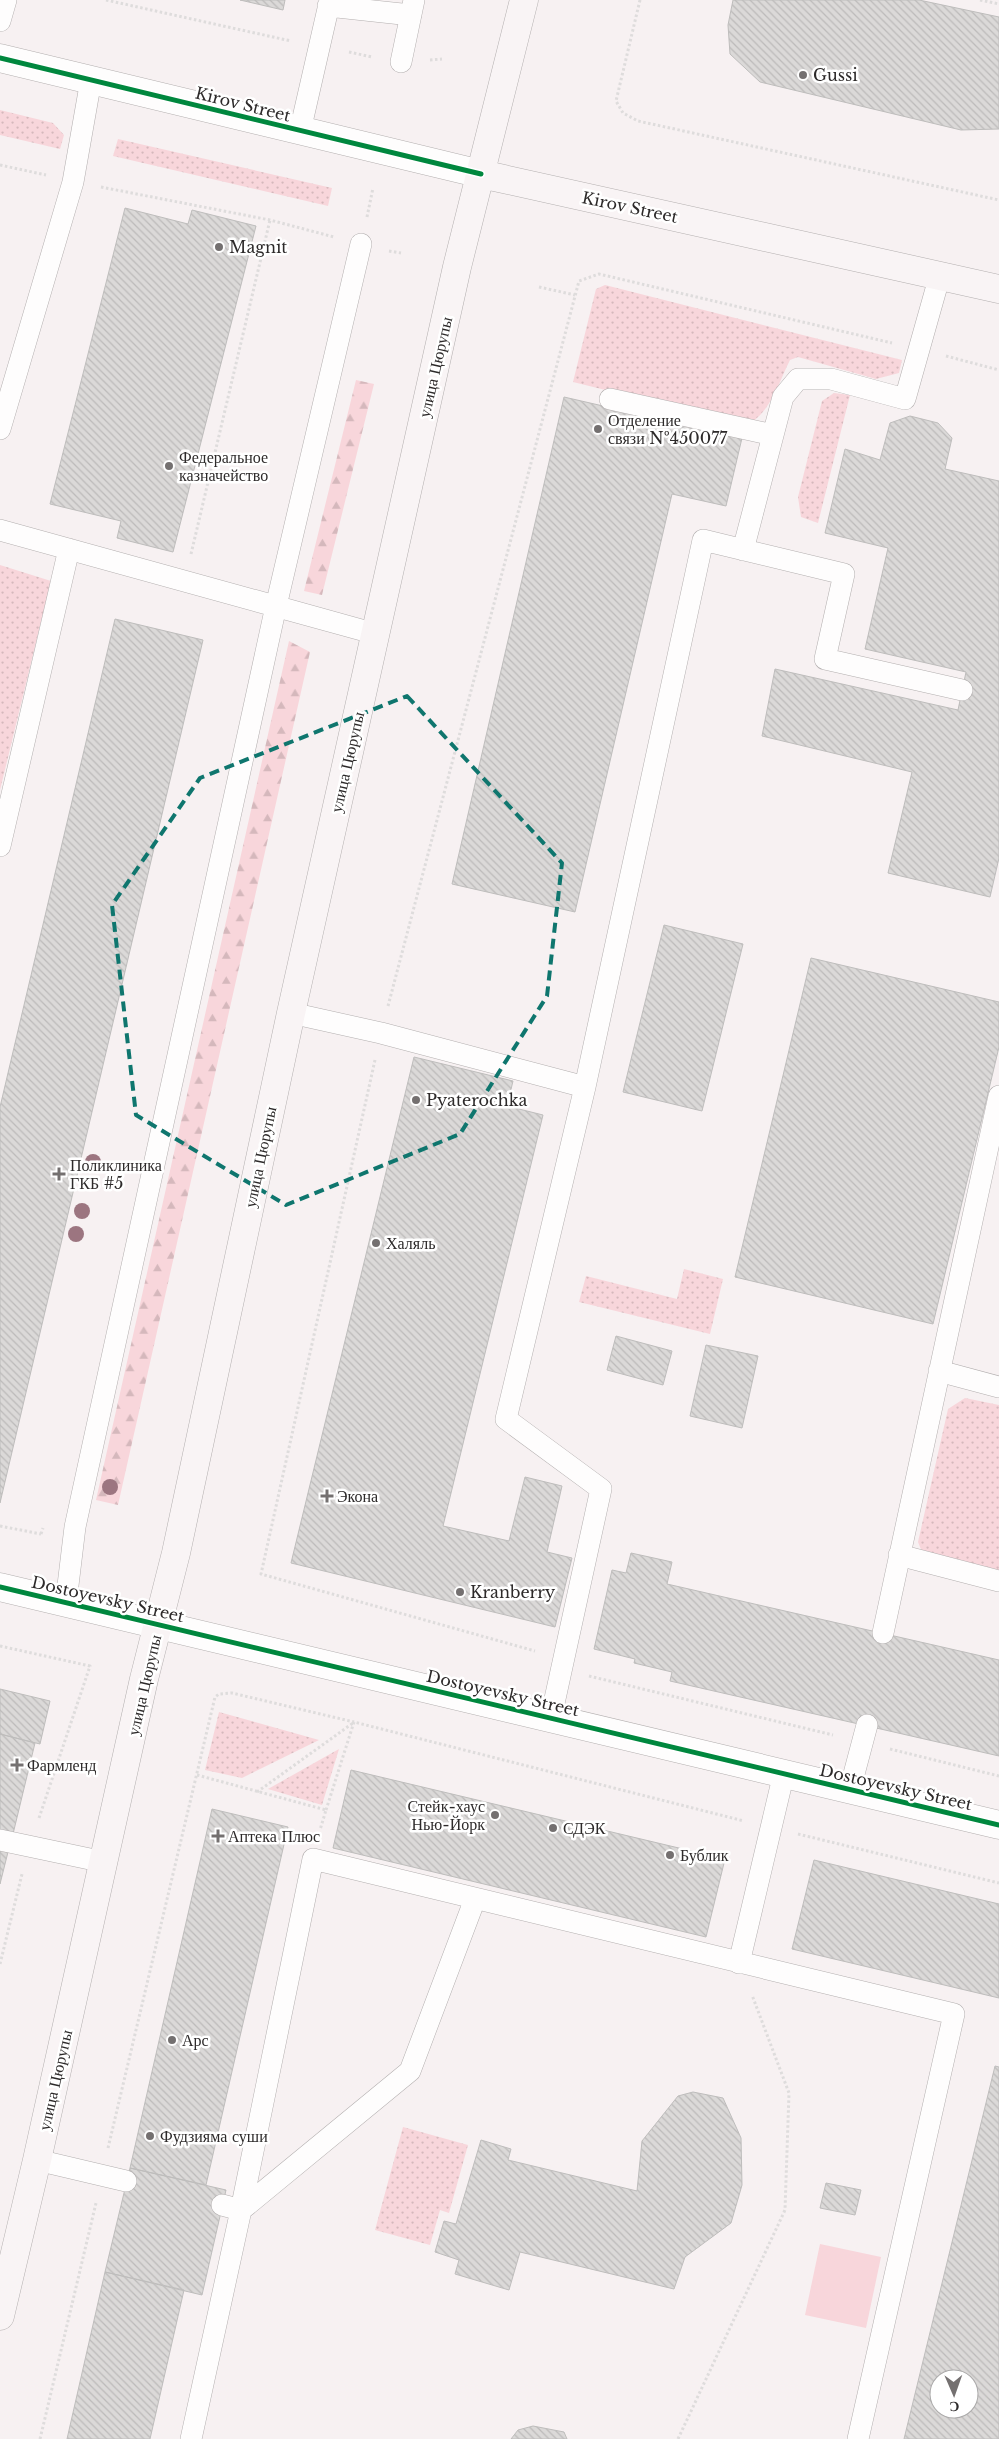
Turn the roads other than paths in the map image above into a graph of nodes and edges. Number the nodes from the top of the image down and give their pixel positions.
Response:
1 (6, 0) edge
2 (524, 0) edge
3 (329, 3) edge
4 (412, 7) edge
5 (0, 21) edge
6 (0, 58) edge
7 (401, 62) road end
8 (91, 80) junction
9 (300, 130) junction
10 (480, 174) junction
11 (361, 244) road end
12 (940, 275) junction
13 (999, 289) edge
14 (610, 399) dead end
15 (0, 429) edge
16 (772, 435) junction
17 (0, 530) edge
18 (69, 549) junction
19 (743, 550) junction
20 (276, 606) junction
21 (376, 634) junction
22 (962, 690) dead end
23 (0, 846) edge
24 (291, 1013) junction
25 (584, 1087) junction
26 (999, 1096) edge
27 (939, 1371) junction
28 (999, 1387) edge
29 (899, 1555) junction
30 (999, 1581) edge
31 (0, 1587) edge
32 (66, 1602) junction
33 (158, 1623) junction
34 (883, 1633) dead end
35 (551, 1717) junction
36 (864, 1734) road end
37 (784, 1773) junction
38 (850, 1789) junction
39 (999, 1825) edge
40 (0, 1840) edge
41 (104, 1862) junction
42 (475, 1898) junction
43 (739, 1963) junction
44 (37, 2160) junction
45 (126, 2182) dead end
46 (232, 2208) junction
47 (0, 2316) edge
48 (191, 2439) edge
49 (858, 2439) edge

1 - 5 lane
2 - 10 main road, улица Цюрупы
3 - 4 lane
3 - 9 lane
4 - 7 lane
6 - 8 street, Kirov Street
8 - 9 street, Kirov Street
8 - 15 lane
9 - 10 street, Kirov Street
10 - 12 main road, Kirov Street
10 - 21 main road, улица Цюрупы
11 - 20 lane
12 - 13 main road, Kirov Street
12 - 16 lane
14 - 16 lane
16 - 19 lane
17 - 18 lane
18 - 20 lane
18 - 23 lane
19 - 22 lane
19 - 25 lane
20 - 21 lane
20 - 32 lane
21 - 24 main road, улица Цюрупы
24 - 25 lane
24 - 33 main road, улица Цюрупы
25 - 35 lane
26 - 27 lane
27 - 28 lane
27 - 29 lane
29 - 30 lane
29 - 34 lane
31 - 32 street, Dostoyevsky Street
32 - 33 street, Dostoyevsky Street
33 - 35 street, Dostoyevsky Street
33 - 41 main road, улица Цюрупы
35 - 37 street, Dostoyevsky Street
36 - 38 lane
37 - 38 street, Dostoyevsky Street
37 - 43 lane
38 - 39 street, Dostoyevsky Street
40 - 41 lane
41 - 44 main road, улица Цюрупы
42 - 43 lane
42 - 46 lane
42 - 46 lane
43 - 49 lane
44 - 45 lane
44 - 47 main road, улица Цюрупы
46 - 48 lane

